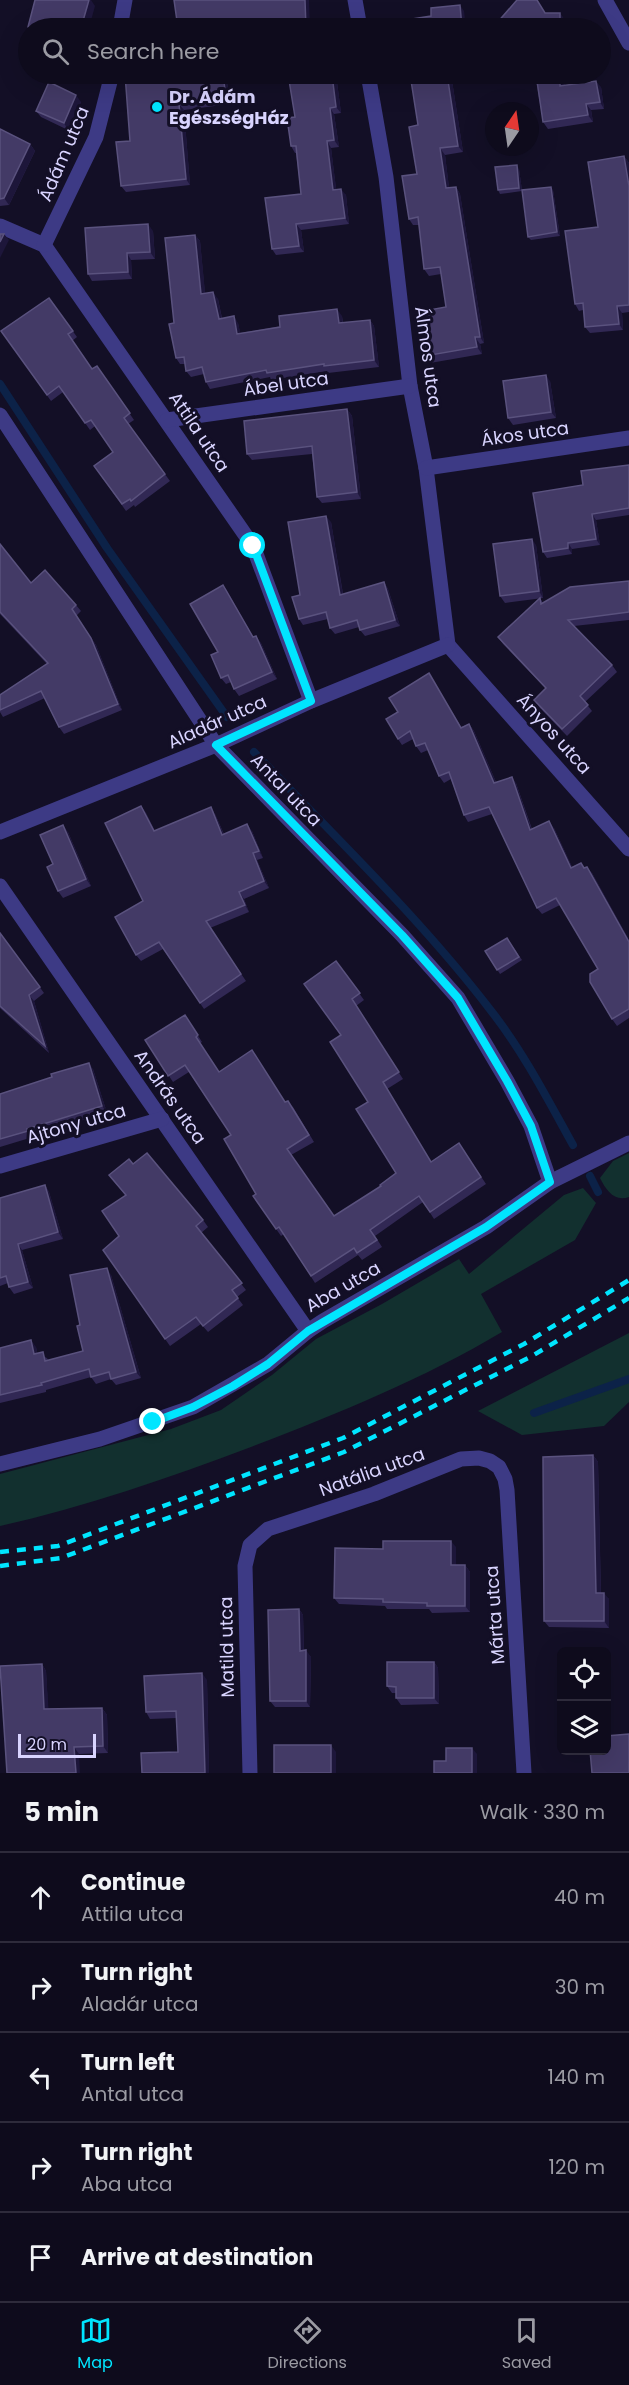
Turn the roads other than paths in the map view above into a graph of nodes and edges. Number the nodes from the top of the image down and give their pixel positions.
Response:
1 (124, 0) edge
2 (355, 0) edge
3 (606, 0) edge
4 (121, 18) edge
5 (358, 18) edge
6 (629, 43) edge
7 (109, 84) edge
8 (370, 84) edge
9 (0, 226) edge
10 (44, 245) junction
11 (410, 386) junction
12 (0, 415) edge
13 (167, 420) junction
14 (629, 438) edge
15 (426, 468) junction
16 (448, 645) junction
17 (311, 701) junction
18 (216, 745) junction
19 (0, 832) edge
20 (629, 849) edge
21 (0, 886) edge
22 (162, 1119) junction
23 (629, 1143) edge
24 (0, 1166) edge
25 (550, 1182) junction
26 (308, 1331) junction
27 (490, 1461) joint
28 (0, 1464) edge
29 (268, 1529) joint
30 (249, 1773) edge
31 (524, 1773) edge

1 - 4 street
2 - 5 street
3 - 6 street
7 - 10 street, Ádám utca
8 - 11 street, Álmos utca
9 - 10 street
10 - 13 street, Attila utca
11 - 13 street, Ábel utca
11 - 15 street, Álmos utca
12 - 18 street, Antal utca
13 - 17 street, Attila utca
14 - 15 street, Ákos utca
15 - 16 street, Álmos utca
16 - 17 street, Aladár utca
16 - 20 street, Ányos utca
17 - 18 street, Aladár utca
18 - 19 street, Aladár utca
18 - 25 street, Antal utca
21 - 22 street, András utca
22 - 24 street, Ajtony utca
22 - 26 street, András utca
23 - 25 street, Aba utca
25 - 26 street, Aba utca
26 - 28 street, Aba utca
27 - 29 street, Natália utca
27 - 31 street, Márta utca
29 - 30 street, Matild utca

